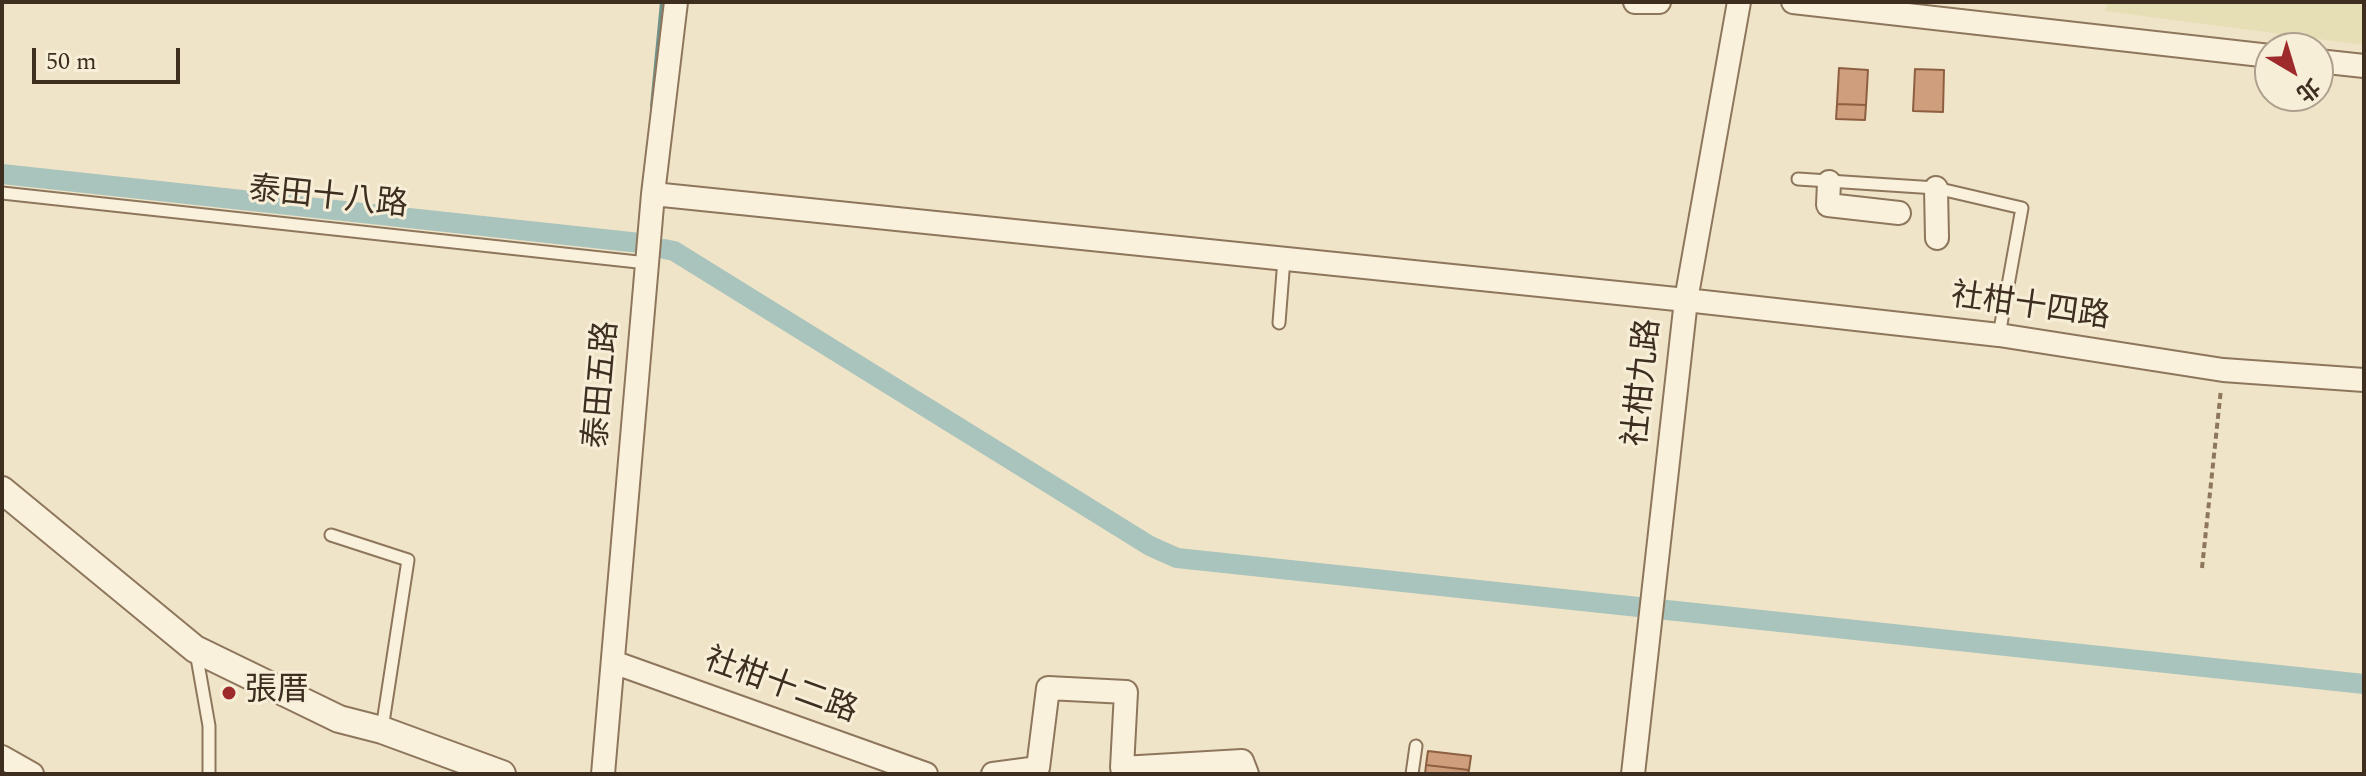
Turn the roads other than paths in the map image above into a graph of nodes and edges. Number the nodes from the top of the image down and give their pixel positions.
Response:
1 (676, 2) edge
2 (1635, 2) edge
3 (1659, 2) edge
4 (1739, 2) edge
5 (1793, 2) edge
6 (2254, 54) edge
7 (2334, 63) edge
8 (2364, 66) edge
9 (1798, 179) dead end
10 (1829, 182) junction
11 (1936, 188) junction
12 (2, 193) edge
13 (653, 194) junction
14 (1899, 213) dead end
15 (1937, 238) dead end
16 (1284, 259) junction
17 (647, 263) junction
18 (1686, 300) junction
19 (1279, 323) dead end
20 (1999, 335) junction
21 (2364, 380) edge
22 (2, 490) edge
23 (331, 535) dead end
24 (195, 649) junction
25 (613, 662) junction
26 (382, 730) junction
27 (1416, 746) dead end
28 (2, 757) edge
29 (32, 774) edge
30 (209, 774) edge
31 (502, 774) edge
32 (603, 774) edge
33 (926, 774) edge
34 (993, 774) edge
35 (1247, 774) edge
36 (1412, 774) edge
37 (1633, 774) edge

1 - 13 street, 泰田五路
2 - 3 street
4 - 18 street, 社柑九路
5 - 6 street
7 - 8 street
9 - 10 lane
10 - 11 lane
10 - 14 street
11 - 15 street
11 - 20 lane
12 - 17 lane, 泰田十八路
13 - 16 street, 社柑十四路
13 - 17 street, 泰田五路
16 - 18 street, 社柑十四路
16 - 19 lane
17 - 25 street, 泰田五路
18 - 20 street, 社柑十四路
18 - 37 street, 社柑九路
20 - 21 street, 社柑十四路
22 - 24 street
23 - 26 lane
24 - 26 street
24 - 30 lane
25 - 32 street, 泰田五路
25 - 33 street, 社柑十二路
26 - 31 street
27 - 36 lane
28 - 29 street
34 - 35 street

